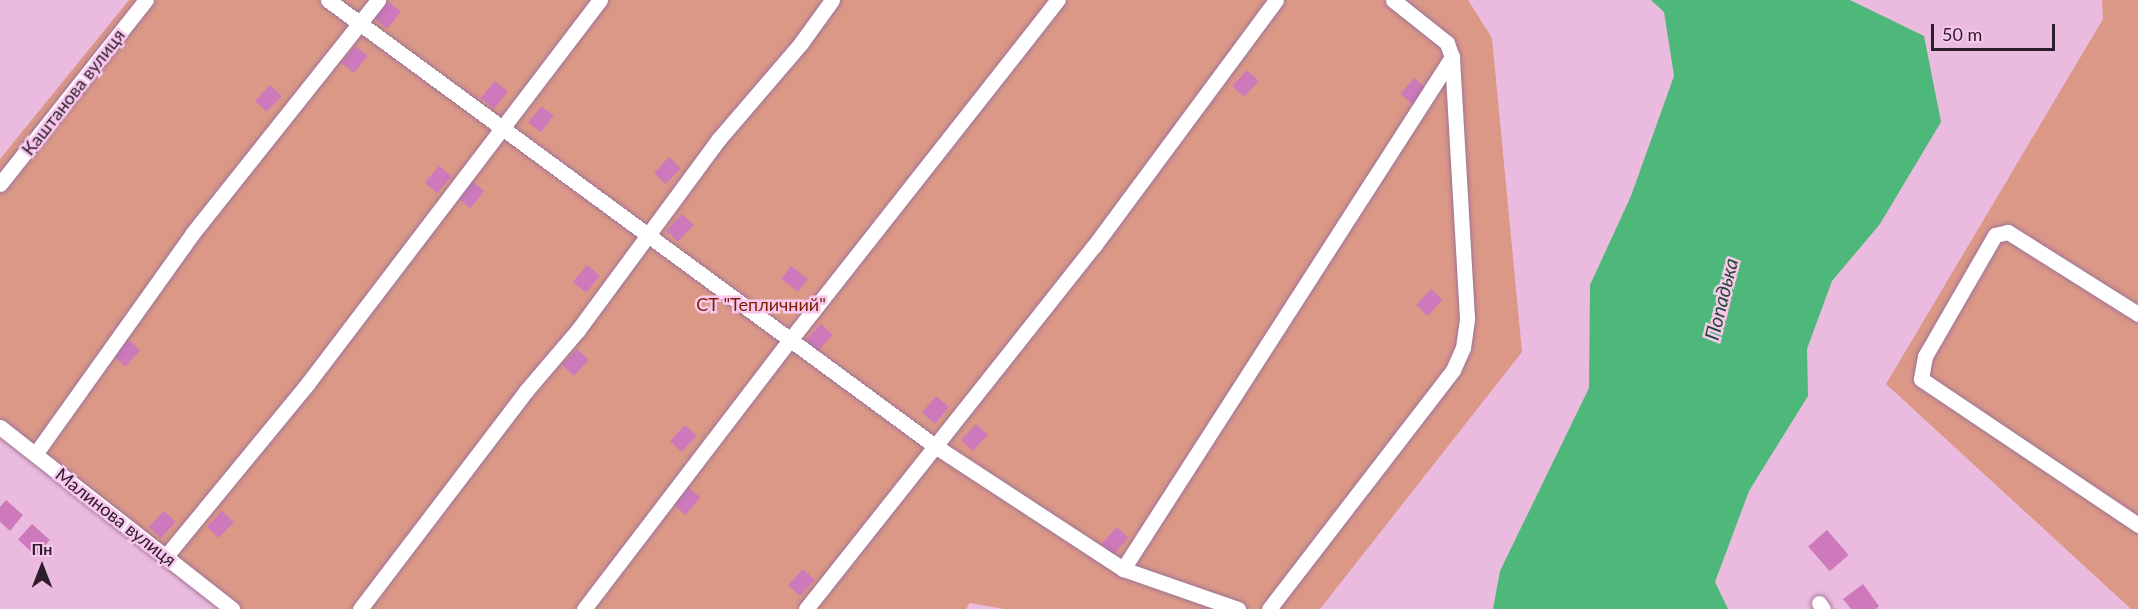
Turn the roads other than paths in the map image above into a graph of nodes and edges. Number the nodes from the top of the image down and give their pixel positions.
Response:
1 (146, 0) edge
2 (328, 0) edge
3 (378, 0) edge
4 (600, 0) edge
5 (832, 0) edge
6 (1058, 0) edge
7 (1276, 0) edge
8 (1393, 0) edge
9 (360, 23) junction
10 (1452, 57) junction
11 (503, 129) junction
12 (0, 184) edge
13 (647, 235) junction
14 (2138, 314) edge
15 (790, 340) junction
16 (0, 427) edge
17 (935, 446) junction
18 (36, 453) junction
19 (2138, 525) edge
20 (166, 556) junction
21 (1123, 569) junction
22 (232, 609) edge
23 (360, 609) edge
24 (584, 609) edge
25 (806, 609) edge
26 (1238, 609) edge
27 (1269, 609) edge

1 - 12 street, Каштанова вулиця
2 - 9 street
3 - 9 street
4 - 11 street
5 - 13 street
6 - 15 street
7 - 17 street
8 - 10 street
9 - 11 street
9 - 18 street
10 - 21 street
10 - 27 street
11 - 13 street
11 - 20 street
13 - 15 street
13 - 23 street
14 - 19 street
15 - 17 street
15 - 24 street
16 - 18 street, Малинова вулиця
17 - 21 street
17 - 25 street
18 - 20 street, Малинова вулиця
20 - 22 street, Малинова вулиця
21 - 26 street

